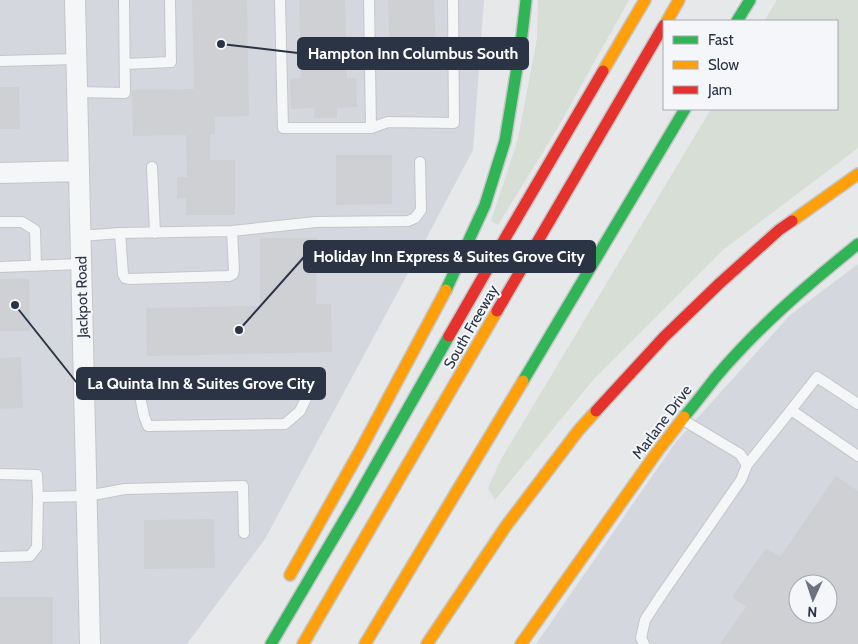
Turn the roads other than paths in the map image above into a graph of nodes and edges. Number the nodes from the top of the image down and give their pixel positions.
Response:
1 (75, 0) edge
2 (124, 0) edge
3 (170, 0) edge
4 (280, 0) edge
5 (369, 0) edge
6 (454, 0) edge
7 (526, 0) edge
8 (645, 0) edge
9 (679, 0) edge
10 (750, 0) edge
11 (668, 20) edge
12 (738, 20) edge
13 (663, 27) edge
14 (76, 60) junction
15 (0, 61) edge
16 (125, 64) junction
17 (77, 92) junction
18 (684, 110) edge
19 (371, 128) junction
20 (420, 162) dead end
21 (152, 167) dead end
22 (79, 171) junction
23 (0, 173) edge
24 (858, 174) edge
25 (0, 222) edge
26 (232, 231) junction
27 (120, 233) junction
28 (155, 233) junction
29 (80, 236) junction
30 (858, 244) edge
31 (81, 264) junction
32 (36, 266) junction
33 (0, 267) edge
34 (237, 376) dead end
35 (262, 376) dead end
36 (137, 380) junction
37 (84, 386) junction
38 (858, 404) edge
39 (791, 410) junction
40 (682, 419) junction
41 (858, 456) edge
42 (747, 465) junction
43 (0, 474) edge
44 (87, 496) junction
45 (38, 497) junction
46 (244, 533) dead end
47 (0, 557) edge
48 (285, 584) dead end
49 (435, 631) junction
50 (90, 644) edge
51 (271, 644) edge
52 (303, 644) edge
53 (365, 644) edge
54 (422, 644) edge
55 (427, 644) edge
56 (521, 644) edge
57 (644, 644) edge

1 - 14 street, Jackpot Road
2 - 16 lane
3 - 16 lane
4 - 19 lane
5 - 19 lane
6 - 19 lane
7 - 48 main road
8 - 51 main road
9 - 11 main road
10 - 12 main road
13 - 52 main road, South Freeway
14 - 15 lane
14 - 17 street, Jackpot Road
16 - 17 lane
17 - 22 street, Jackpot Road
18 - 53 main road
20 - 26 lane
21 - 28 lane
22 - 23 street
22 - 29 street, Jackpot Road
24 - 49 main road
25 - 32 lane
26 - 27 lane
26 - 28 lane
27 - 28 lane
27 - 29 lane
29 - 31 street, Jackpot Road
30 - 40 main road, Marlane Drive
31 - 32 lane
31 - 37 street, Jackpot Road
32 - 33 lane
34 - 36 lane
35 - 36 lane
36 - 37 lane
37 - 44 street, Jackpot Road
38 - 39 lane
39 - 41 lane
39 - 42 lane
40 - 42 lane
40 - 56 main road, Marlane Drive
42 - 57 lane
43 - 45 lane
44 - 45 lane
44 - 46 lane
44 - 50 street, Jackpot Road
45 - 47 lane
49 - 54 main road
49 - 55 main road

